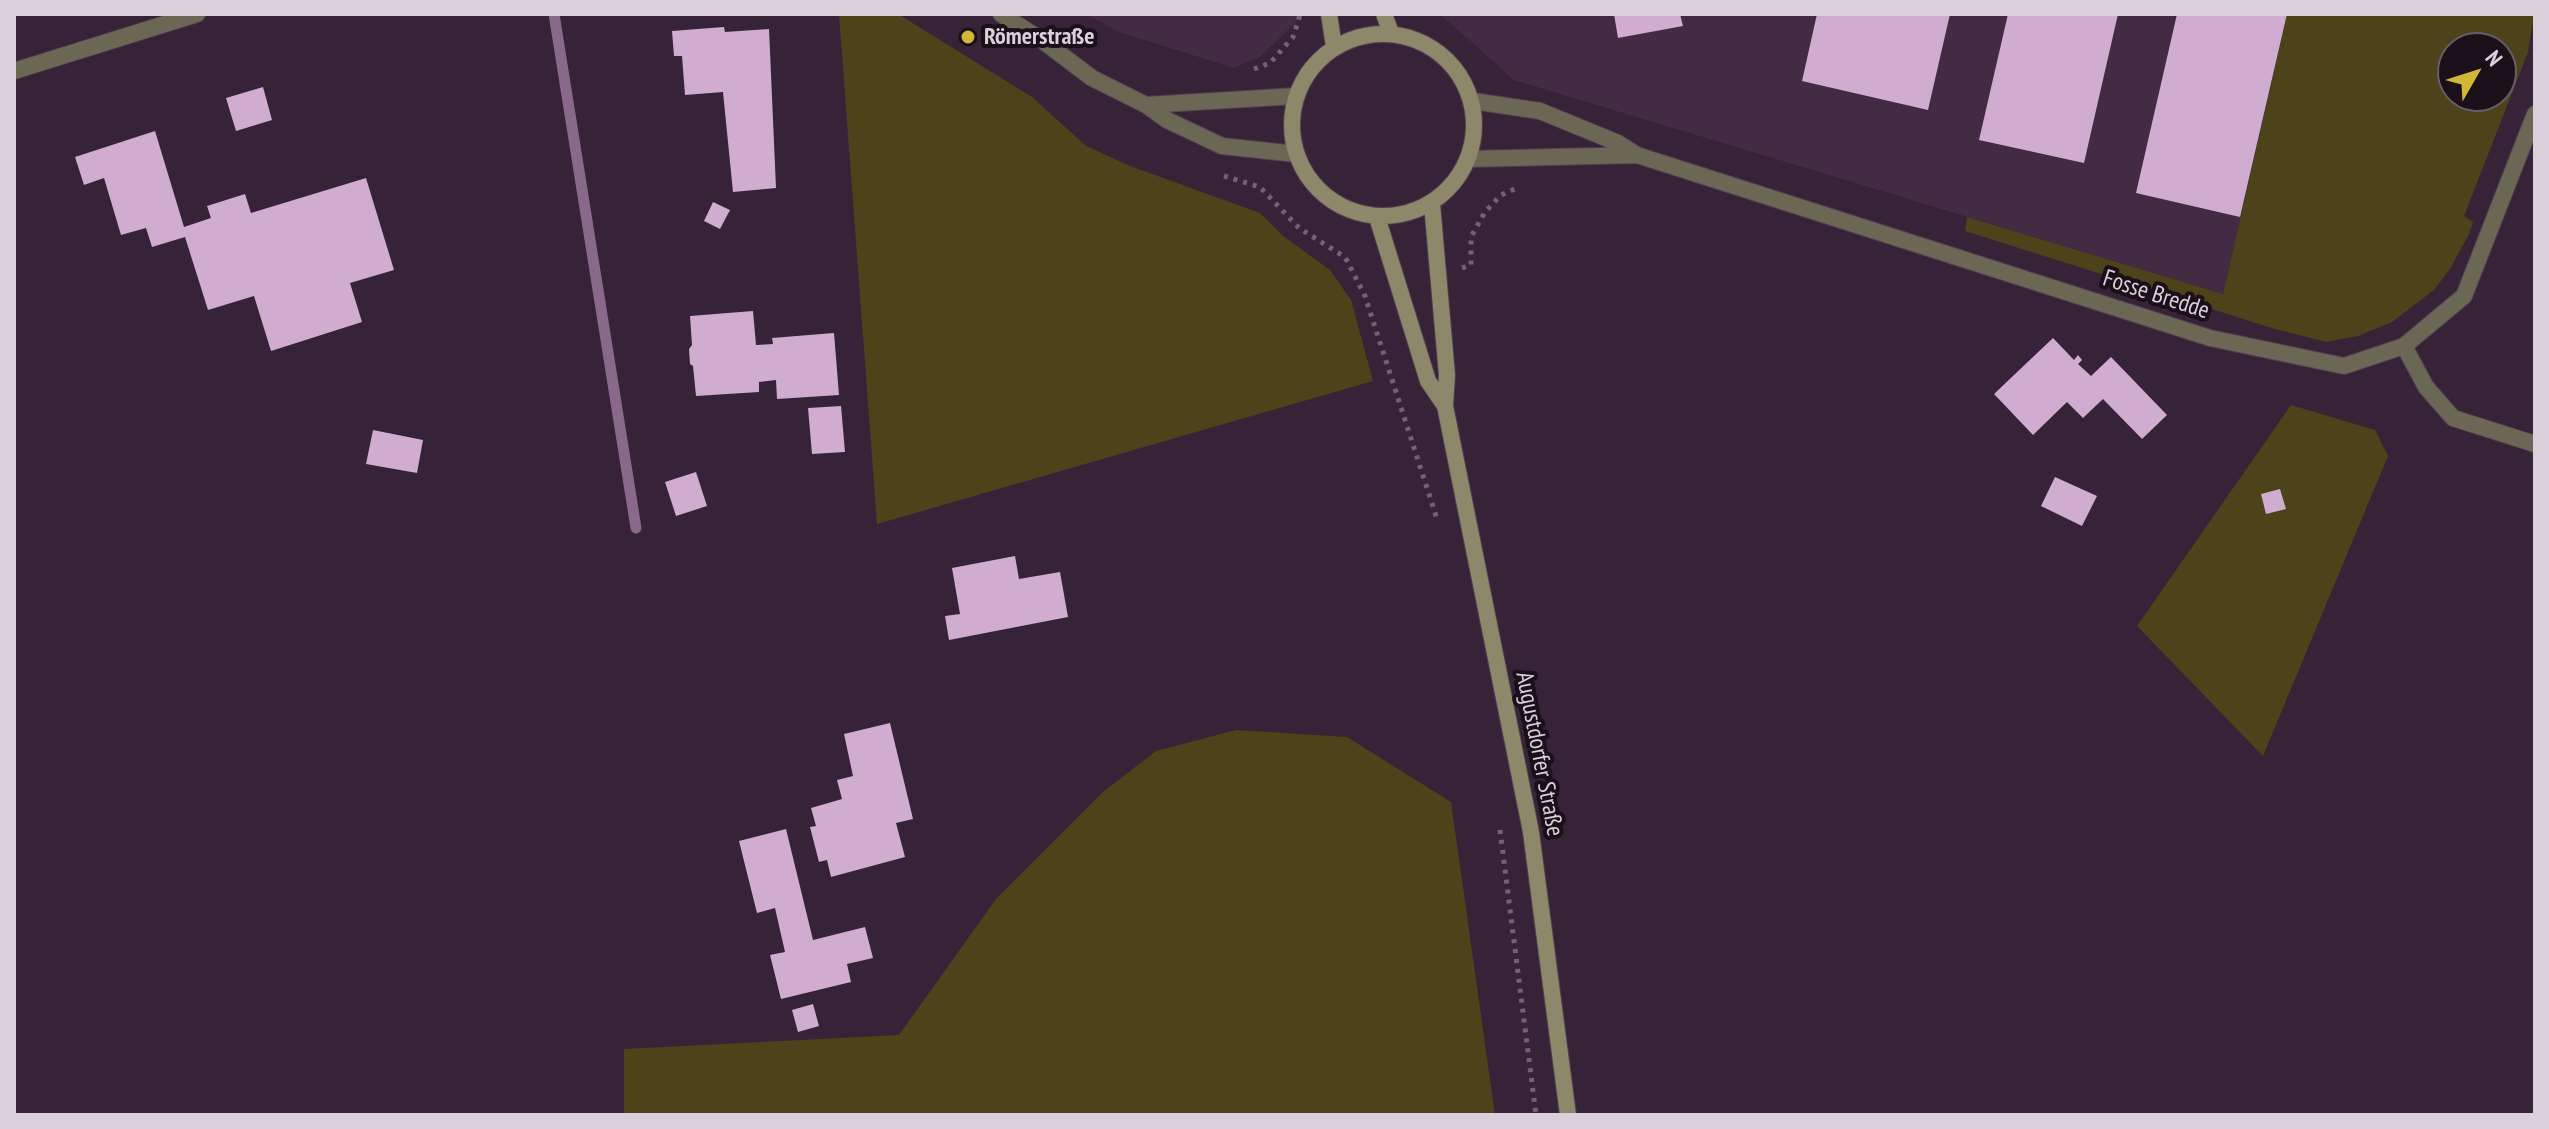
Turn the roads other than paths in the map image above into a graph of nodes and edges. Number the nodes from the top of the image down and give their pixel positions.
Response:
1 (197, 14) edge
2 (1001, 14) edge
3 (1329, 14) edge
4 (1384, 14) edge
5 (1391, 33) junction
6 (1334, 47) junction
7 (14, 71) edge
8 (1296, 96) junction
9 (1473, 101) junction
10 (1146, 105) junction
11 (2535, 114) edge
12 (1296, 154) junction
13 (1637, 155) junction
14 (1469, 159) junction
15 (1432, 204) junction
16 (1377, 217) junction
17 (2404, 346) junction
18 (1445, 406) junction
19 (2535, 444) edge
20 (1568, 1115) edge

1 - 7 street
2 - 10 street
3 - 6 main road
4 - 5 main road
5 - 6 main road
5 - 9 main road
6 - 8 main road
8 - 10 street
8 - 12 main road
9 - 13 street, Fosse Bredde
9 - 14 main road
10 - 12 street
11 - 17 street, Fosse Bredde
12 - 16 main road
13 - 14 street, Fosse Bredde
13 - 17 street, Fosse Bredde
14 - 15 main road
15 - 16 main road
15 - 18 main road, Augustdorfer Straße
16 - 18 main road, Augustdorfer Straße
17 - 19 street
18 - 20 main road, Augustdorfer Straße

